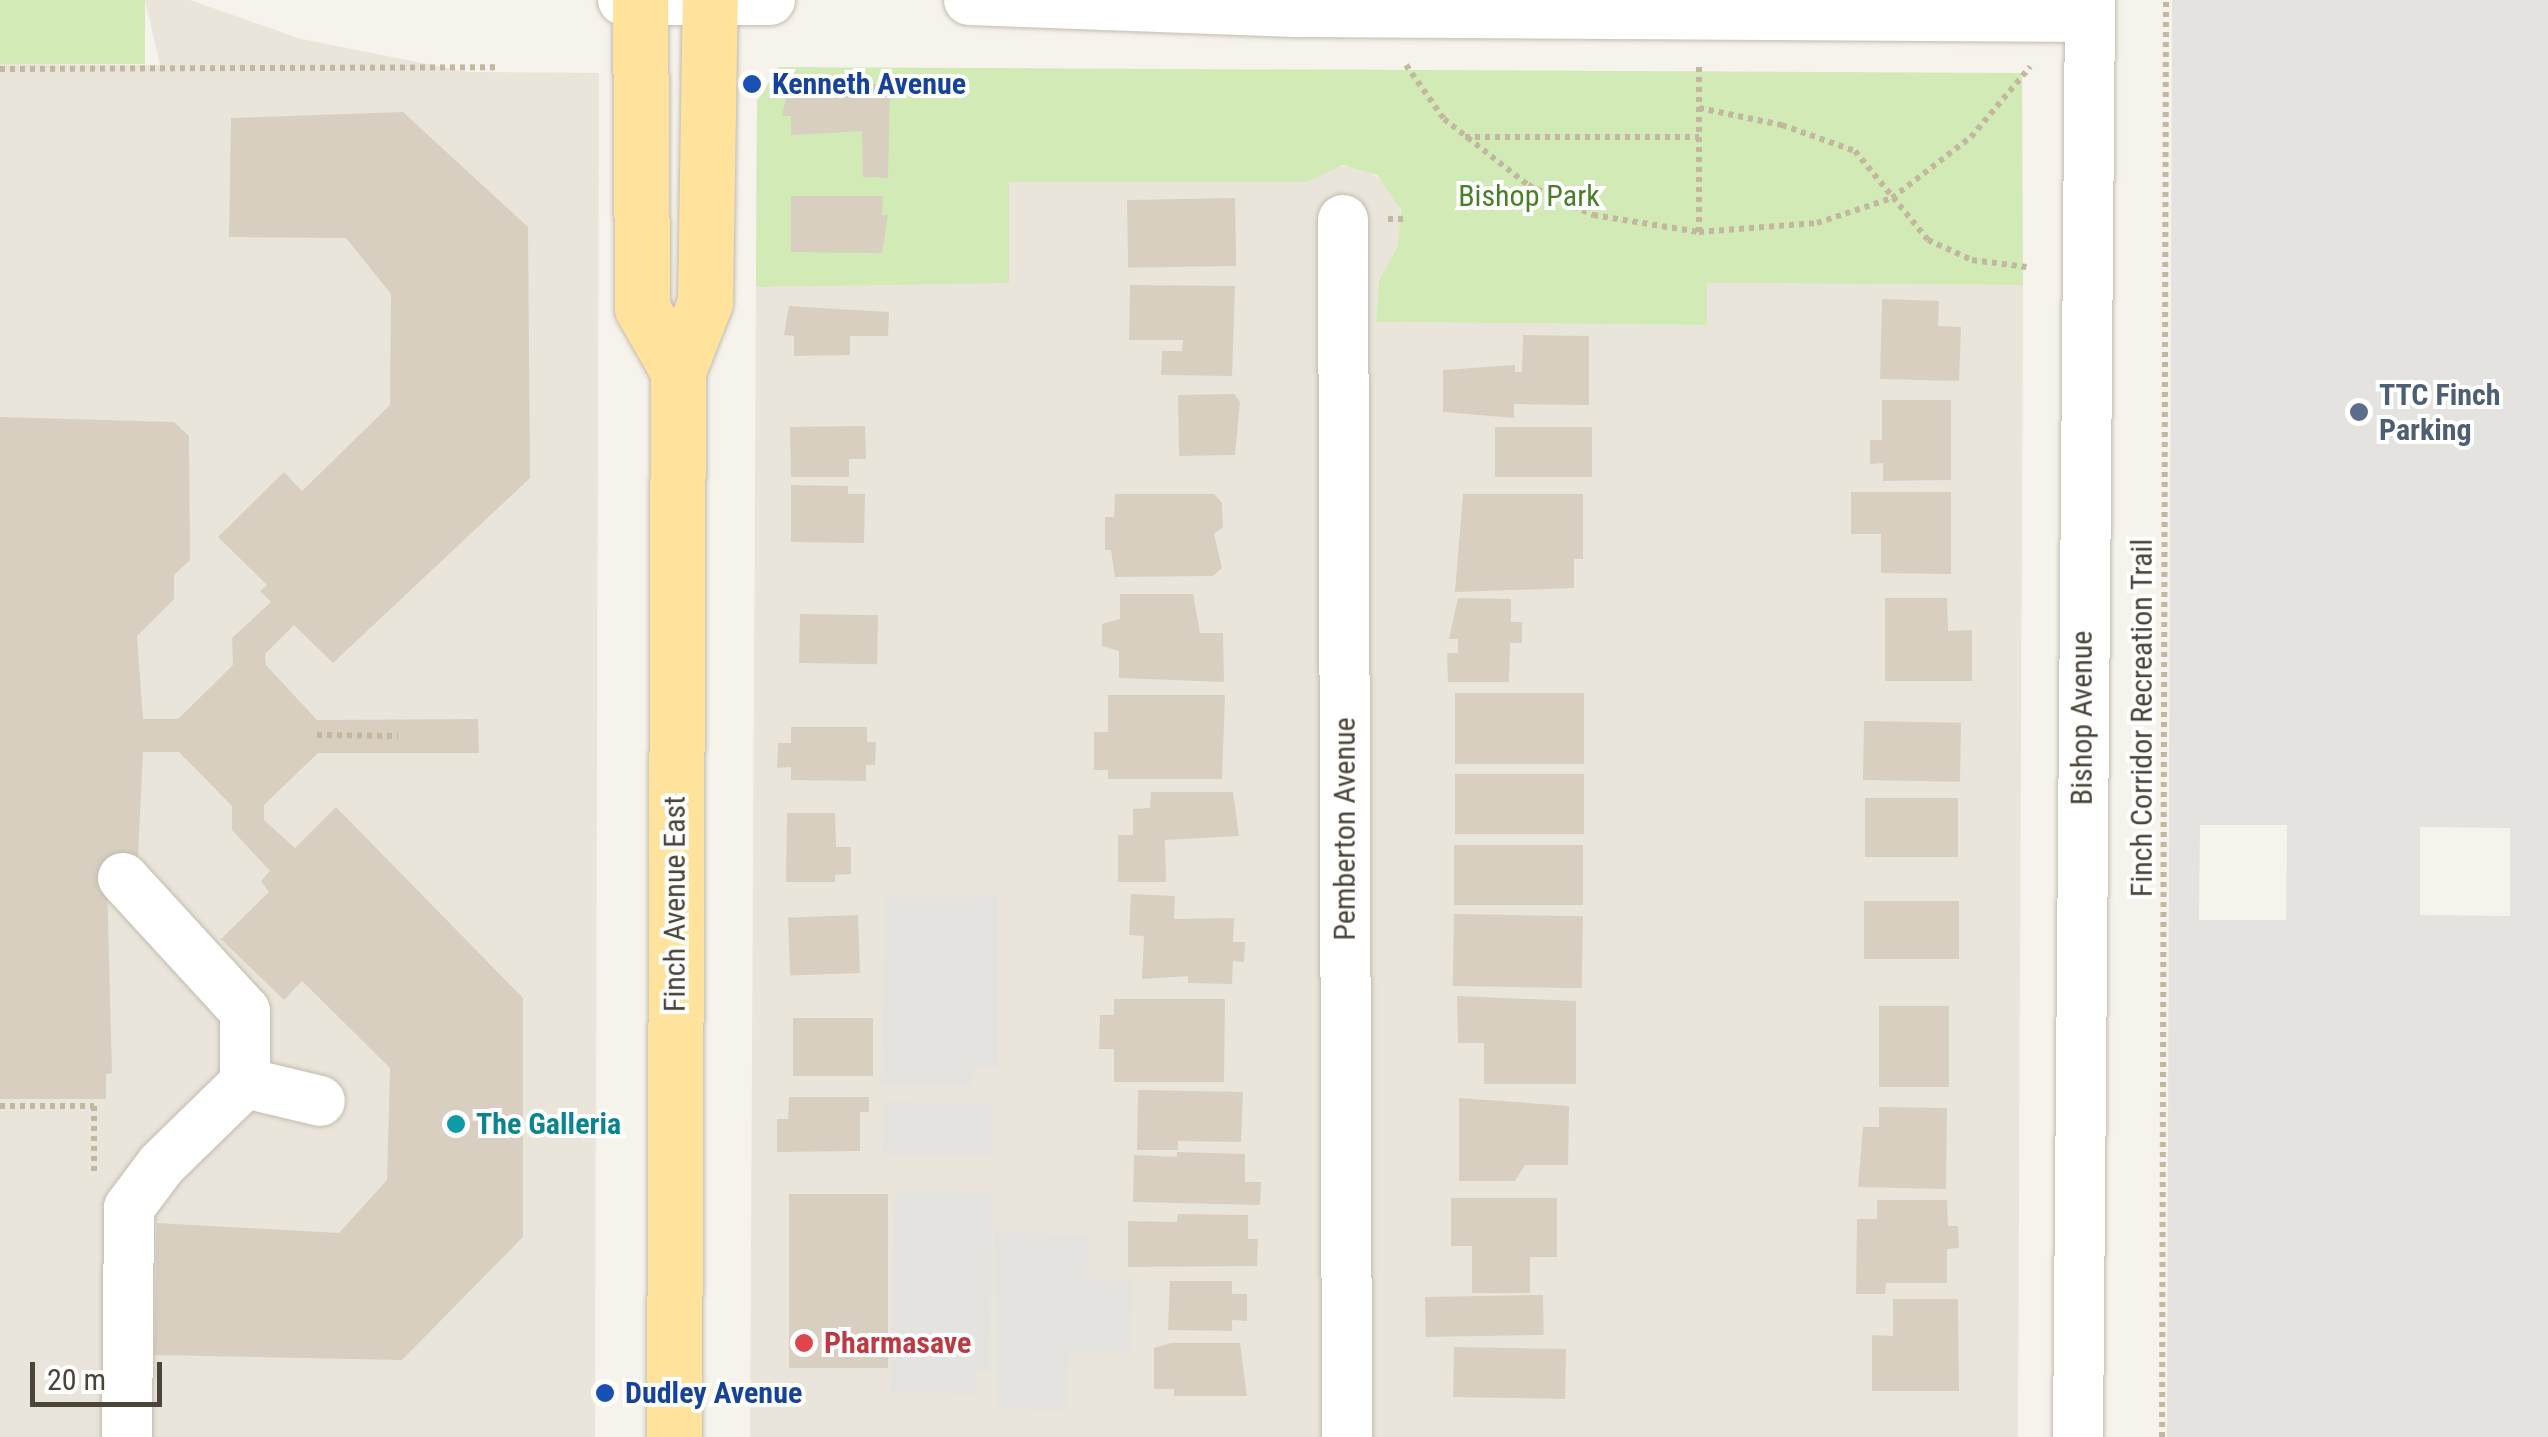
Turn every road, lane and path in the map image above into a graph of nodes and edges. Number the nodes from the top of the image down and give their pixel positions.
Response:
1 (770, 0) edge
2 (968, 0) edge
3 (2166, 0) edge
4 (635, 1) edge
5 (710, 1) edge
6 (1351, 6) edge
7 (2090, 8) edge
8 (1406, 65) dead end
9 (1699, 66) dead end
10 (496, 67) dead end
11 (2030, 67) dead end
12 (0, 69) edge
13 (1699, 108) junction
14 (1465, 137) junction
15 (1699, 137) junction
16 (1892, 198) junction
17 (1343, 220) dead end
18 (1699, 232) junction
19 (2027, 267) dead end
20 (678, 370) junction
21 (318, 735) dead end
22 (398, 736) dead end
23 (124, 878) dead end
24 (245, 1083) junction
25 (320, 1101) dead end
26 (127, 1437) edge
27 (674, 1437) edge
28 (1347, 1437) edge
29 (2078, 1437) edge
30 (2162, 1437) edge

1 - 5 street
2 - 6 street
3 - 30 path, Finch Corridor Recreation Trail
4 - 5 street
4 - 20 main road
5 - 20 main road, Finch Avenue East
6 - 7 street
7 - 29 street, Bishop Avenue
8 - 14 path
9 - 13 path
10 - 12 path
11 - 16 path
13 - 15 path
13 - 16 path
14 - 15 path
14 - 18 path
15 - 18 path
16 - 18 path
16 - 19 path
17 - 28 street, Pemberton Avenue
20 - 27 main road, Finch Avenue East
21 - 22 path
23 - 24 street
24 - 25 street
24 - 26 street

